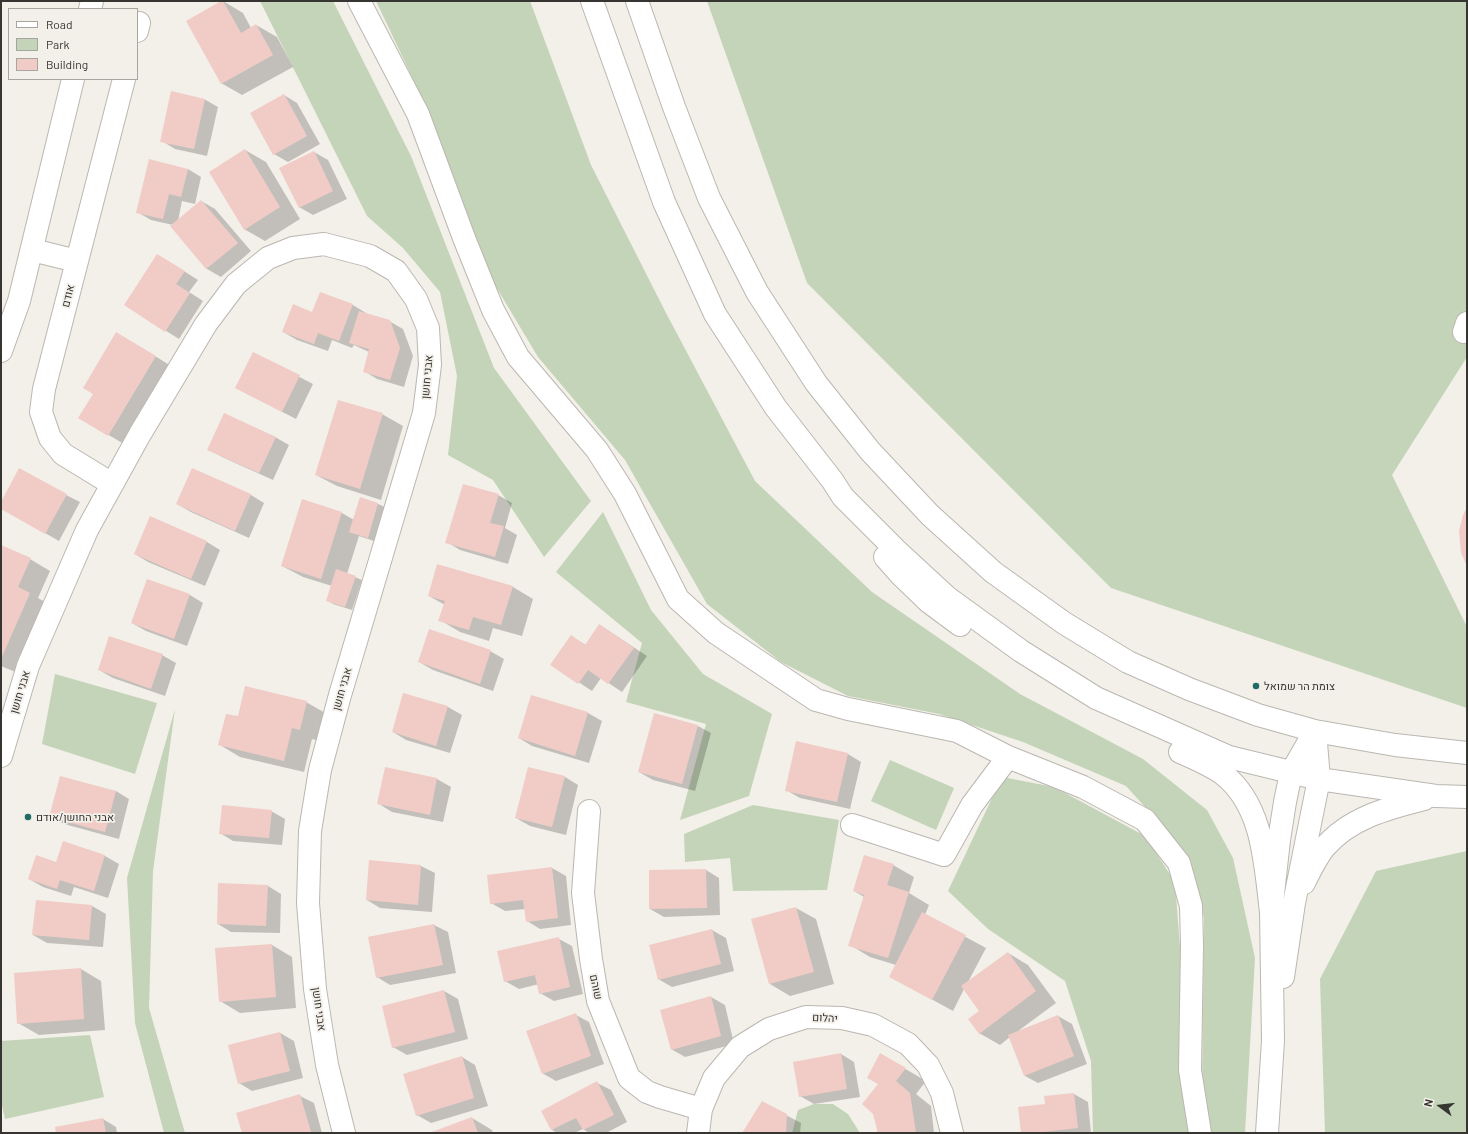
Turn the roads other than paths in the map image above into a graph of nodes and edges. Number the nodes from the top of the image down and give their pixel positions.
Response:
1 (360, 1) edge
2 (592, 1) edge
3 (637, 1) edge
4 (73, 80) edge
5 (124, 80) edge
6 (32, 250) junction
7 (77, 261) junction
8 (1, 351) edge
9 (112, 484) junction
10 (843, 497) junction
11 (1315, 731) junction
12 (1467, 753) edge
13 (1, 756) edge
14 (1008, 757) junction
15 (1291, 773) junction
16 (1319, 779) junction
17 (1436, 796) junction
18 (1467, 798) edge
19 (589, 812) dead end
20 (852, 825) dead end
21 (1294, 903) junction
22 (1271, 912) junction
23 (1273, 1041) junction
24 (701, 1109) junction
25 (344, 1133) edge
26 (698, 1133) edge
27 (952, 1133) edge
28 (1200, 1133) edge
29 (1267, 1133) edge

1 - 14 main road
2 - 10 main road
3 - 11 main road
4 - 6 main road
5 - 7 main road, אודם
6 - 7 main road
6 - 8 main road
7 - 9 main road, אודם
9 - 13 main road, אבני חושן
9 - 25 main road, אבני חושן
10 - 15 main road
10 - 22 main road
11 - 12 main road
11 - 15 main road
11 - 16 main road
14 - 20 main road
14 - 28 main road
15 - 16 main road
15 - 22 main road
16 - 17 main road
16 - 21 main road
17 - 18 main road
17 - 21 main road
19 - 24 main road, שוהם
21 - 23 main road
22 - 23 main road
23 - 29 main road
24 - 26 main road, יהלום
24 - 27 main road, יהלום

